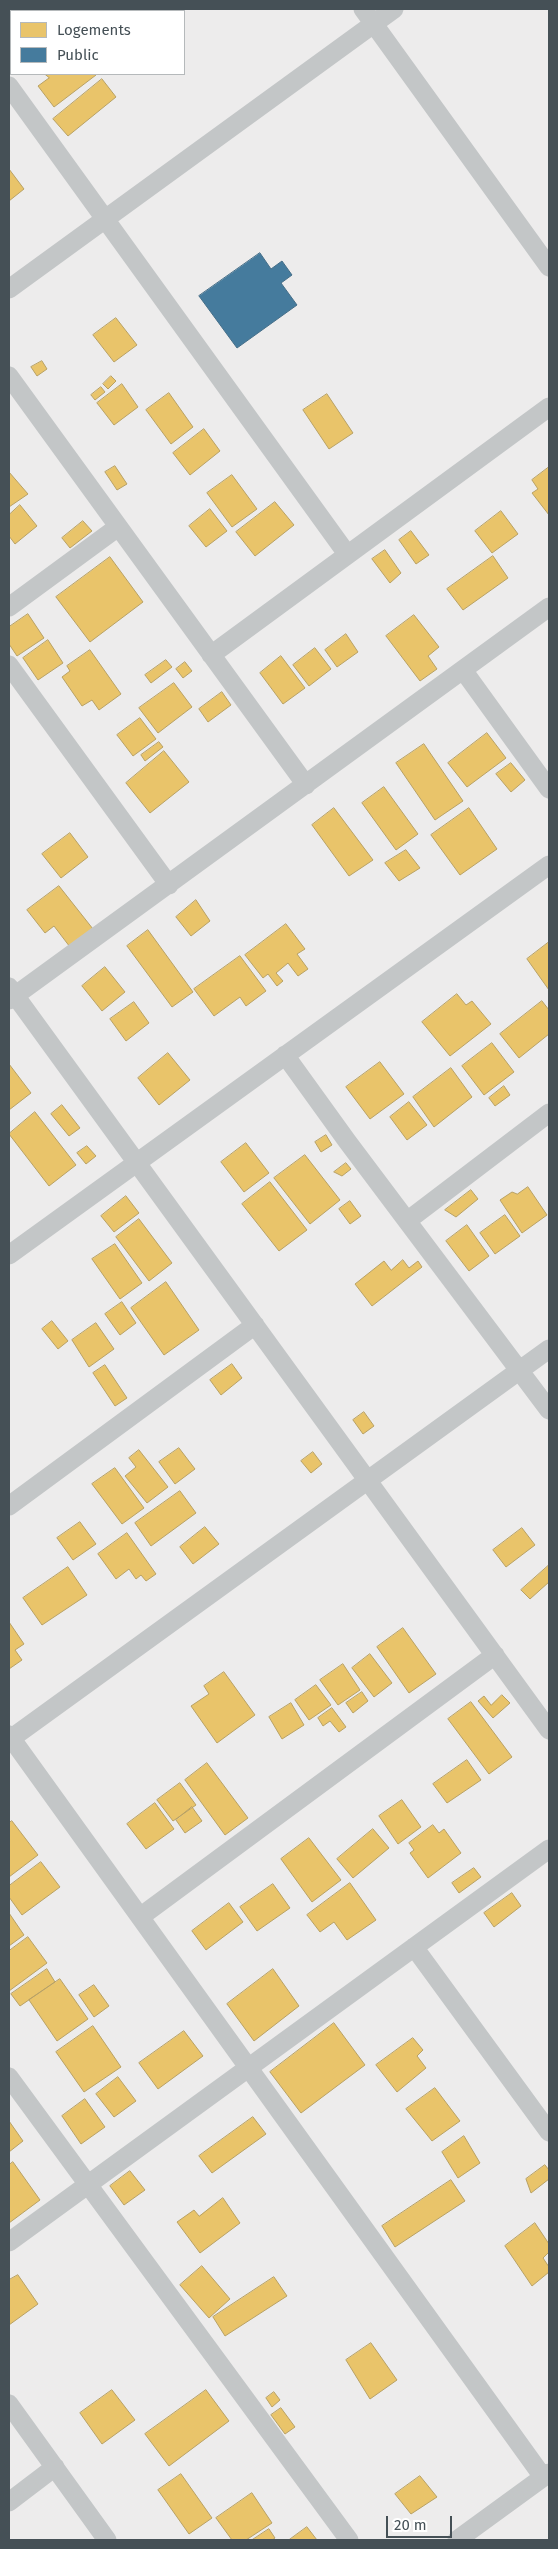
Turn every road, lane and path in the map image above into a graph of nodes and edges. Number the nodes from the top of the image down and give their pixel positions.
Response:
1 (394, 9) edge
2 (368, 16) edge
3 (9, 86) edge
4 (105, 219) junction
5 (549, 267) edge
6 (9, 289) edge
7 (9, 376) edge
8 (549, 407) edge
9 (118, 527) junction
10 (347, 554) junction
11 (9, 607) edge
12 (549, 607) edge
13 (211, 654) junction
14 (9, 665) edge
15 (463, 670) junction
16 (306, 785) junction
17 (549, 789) edge
18 (549, 865) edge
19 (169, 885) junction
20 (11, 994) edge
21 (285, 1055) junction
22 (549, 1113) edge
23 (137, 1163) junction
24 (407, 1221) junction
25 (9, 1255) edge
26 (255, 1325) junction
27 (549, 1348) edge
28 (520, 1370) junction
29 (549, 1410) edge
30 (368, 1480) junction
31 (9, 1506) edge
32 (495, 1655) junction
33 (549, 1730) edge
34 (9, 1738) edge
35 (549, 1849) edge
36 (140, 1917) junction
37 (414, 1947) junction
38 (248, 2068) junction
39 (9, 2077) edge
40 (549, 2132) edge
41 (88, 2184) junction
42 (9, 2242) edge
43 (9, 2404) edge
44 (54, 2467) junction
45 (546, 2475) edge
46 (9, 2502) edge
47 (108, 2540) edge
48 (349, 2540) edge
49 (457, 2540) edge

1 - 2 street
2 - 4 street
2 - 5 street
3 - 4 street
4 - 6 street
4 - 10 street
7 - 9 street
8 - 10 street
9 - 11 street
9 - 13 street
10 - 13 street
12 - 15 street
13 - 16 street
14 - 19 street
15 - 16 street
15 - 17 street
16 - 19 street
18 - 21 street
19 - 20 street
20 - 23 street
21 - 23 street
21 - 24 street
22 - 24 street
23 - 25 street
23 - 26 street
24 - 28 street
26 - 30 street
26 - 31 street
27 - 28 street
28 - 29 street
28 - 30 street
30 - 32 street
30 - 34 street
32 - 33 street
32 - 36 street
34 - 36 street
35 - 37 street
36 - 38 street
37 - 38 street
37 - 40 street
38 - 41 street
38 - 45 street
39 - 41 street
41 - 42 street
41 - 48 street
43 - 44 street
44 - 46 street
44 - 47 street
45 - 49 street

